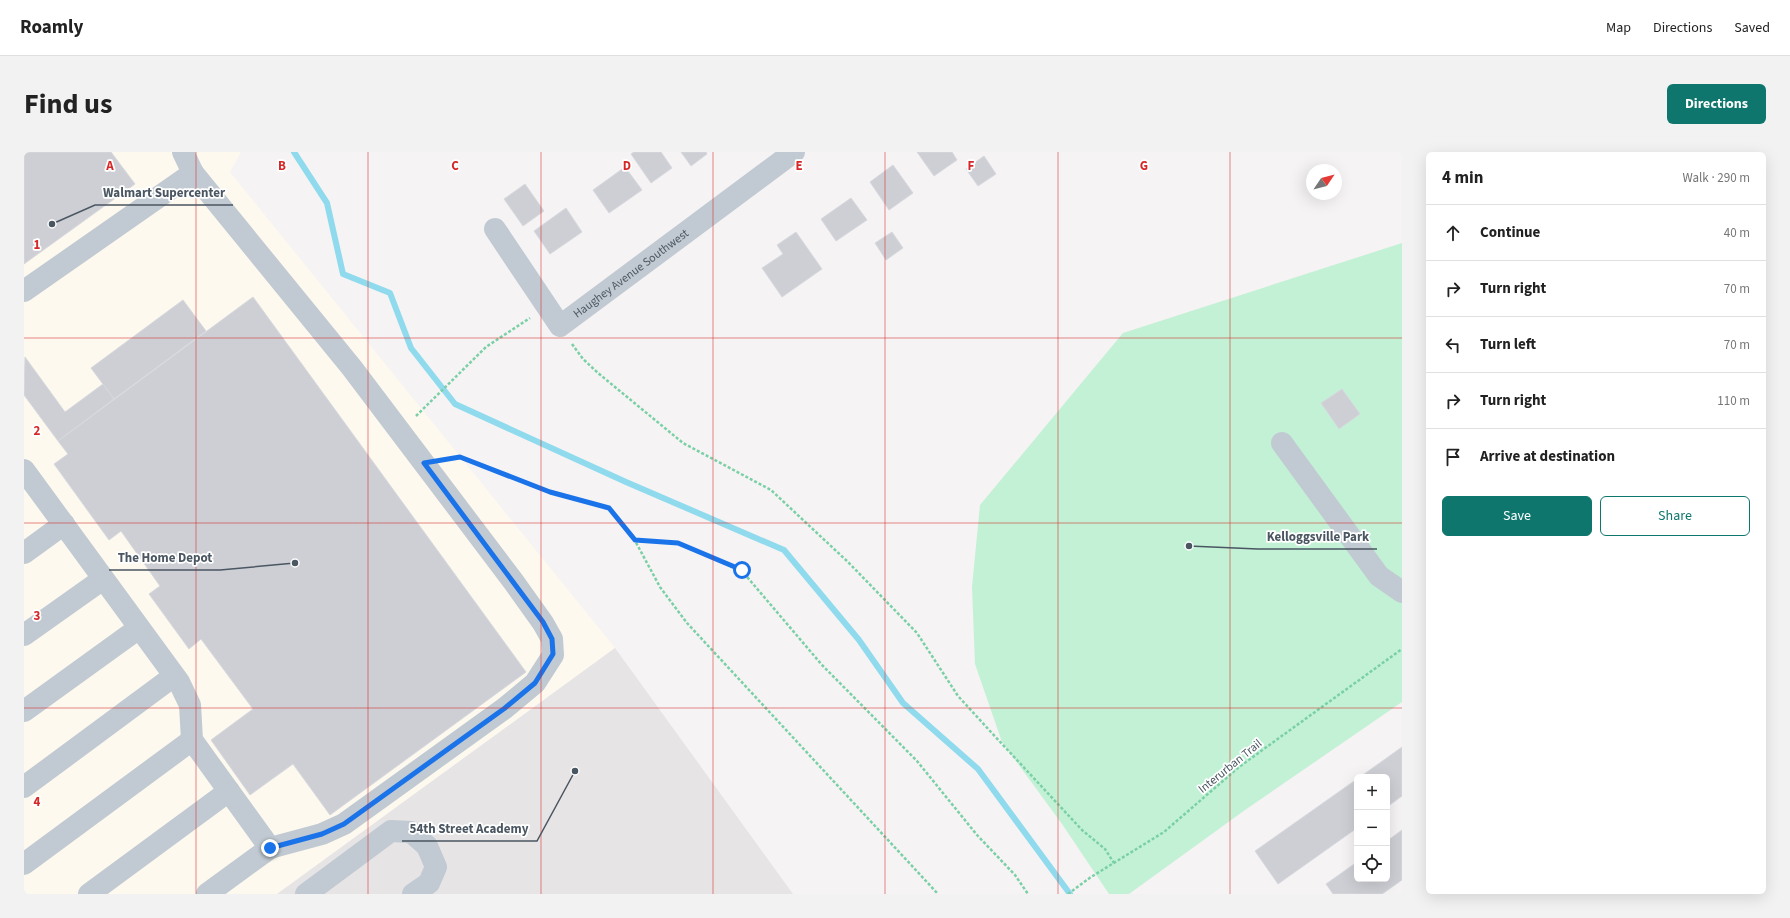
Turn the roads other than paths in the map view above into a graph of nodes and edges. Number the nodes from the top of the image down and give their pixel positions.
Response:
1 (183, 152) edge
2 (794, 152) edge
3 (193, 173) junction
4 (495, 229) dead end
5 (24, 291) edge
6 (1282, 443) dead end
7 (25, 474) edge
8 (64, 524) junction
9 (24, 553) edge
10 (103, 578) junction
11 (1402, 592) edge
12 (139, 628) junction
13 (24, 635) edge
14 (174, 676) junction
15 (24, 711) edge
16 (192, 740) junction
17 (24, 787) edge
18 (228, 791) junction
19 (270, 848) junction
20 (24, 864) edge
21 (428, 890) edge
22 (89, 894) edge
23 (207, 894) edge
24 (306, 894) edge

1 - 3 street
2 - 4 street, Haughey Avenue Southwest
3 - 5 street
3 - 19 street
6 - 11 street
7 - 8 street
8 - 9 street
8 - 10 street
10 - 12 street
10 - 13 street
12 - 14 street
12 - 15 street
14 - 16 street
14 - 17 street
16 - 18 street
16 - 20 street
18 - 19 street
18 - 22 street
19 - 23 street
21 - 24 street

